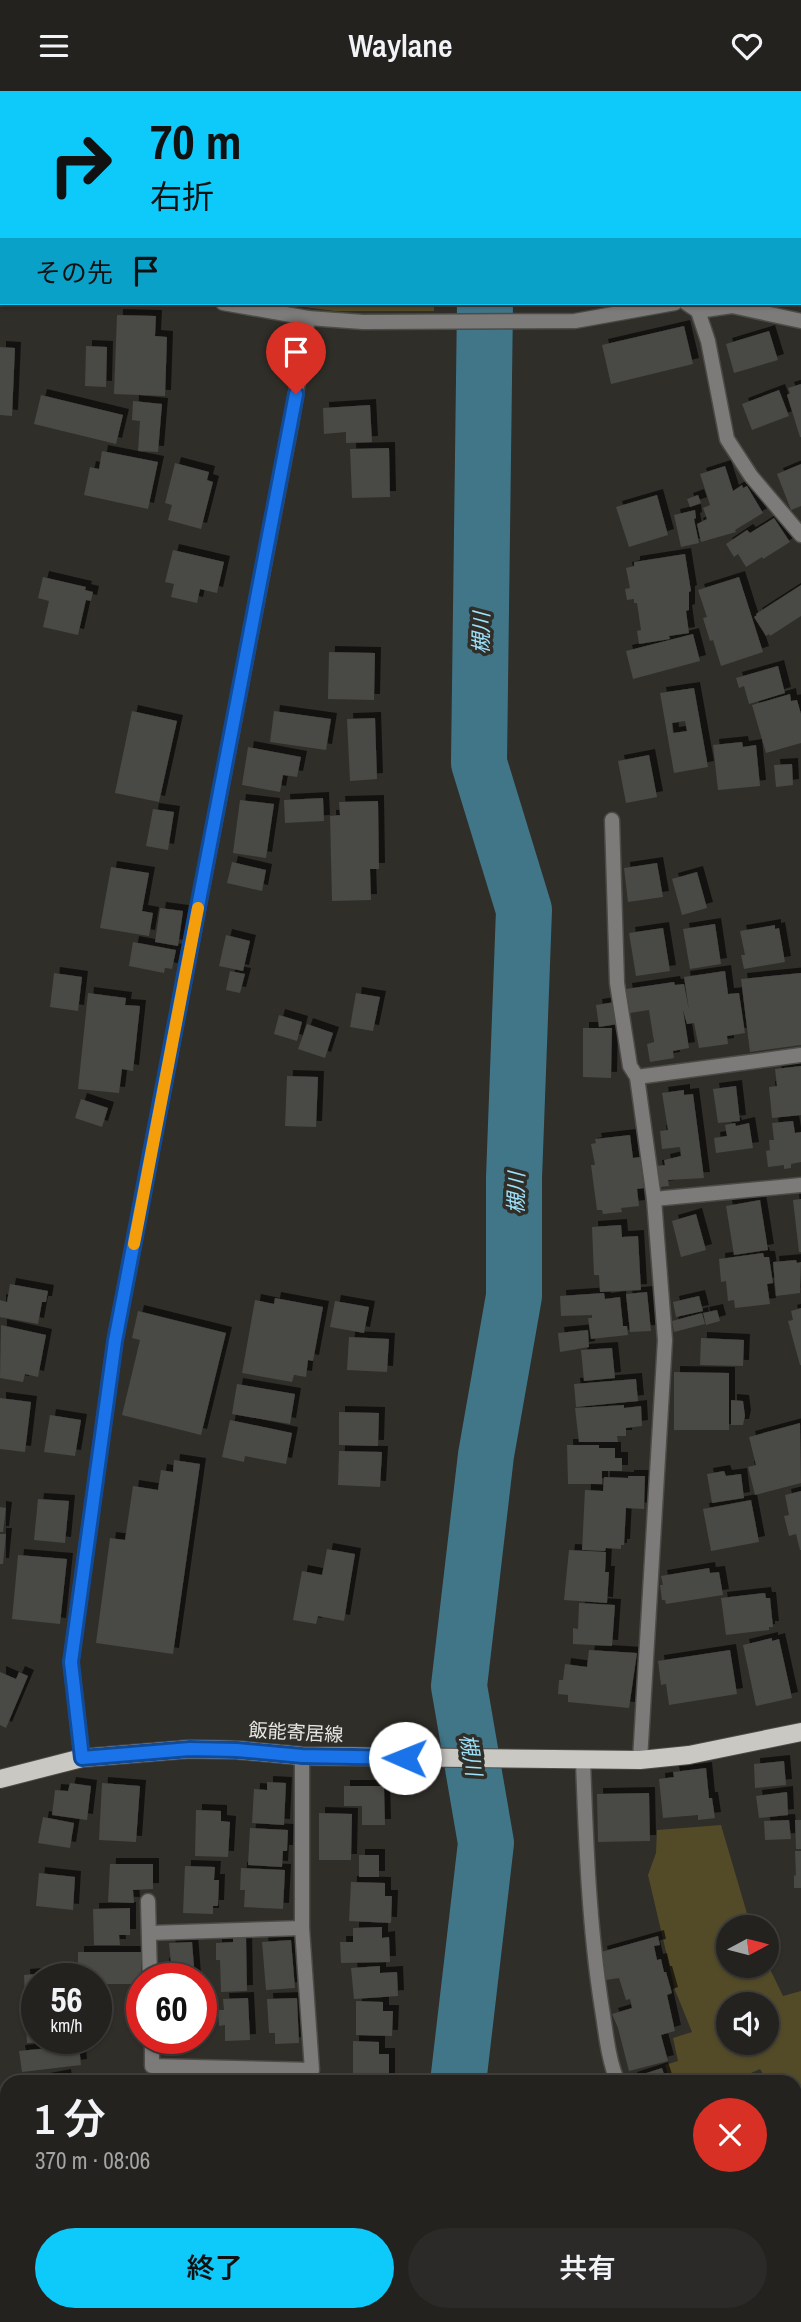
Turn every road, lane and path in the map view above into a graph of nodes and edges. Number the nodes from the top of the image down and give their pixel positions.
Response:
1 (234, 305) edge
2 (664, 305) edge
3 (692, 307) edge
4 (308, 319) junction
5 (801, 321) edge
6 (801, 535) edge
7 (612, 820) dead end
8 (801, 1055) edge
9 (638, 1077) junction
10 (801, 1185) edge
11 (654, 1199) junction
12 (801, 1733) edge
13 (302, 1756) junction
14 (82, 1758) junction
15 (640, 1760) junction
16 (583, 1761) junction
17 (0, 1779) edge
18 (148, 1901) dead end
19 (302, 1928) junction
20 (149, 1933) junction
21 (150, 1963) edge
22 (152, 2054) edge
23 (615, 2075) edge

1 - 4 street
2 - 4 street
3 - 5 street
3 - 6 street
4 - 14 street
7 - 9 street
8 - 9 street
9 - 11 street
10 - 11 street
11 - 15 street
12 - 15 main road, 飯能寄居線
13 - 14 main road, 飯能寄居線
13 - 16 main road, 飯能寄居線
13 - 19 street
14 - 17 main road, 飯能寄居線
15 - 16 main road, 飯能寄居線
16 - 23 street
18 - 20 street
19 - 20 street
19 - 22 street
20 - 21 street

